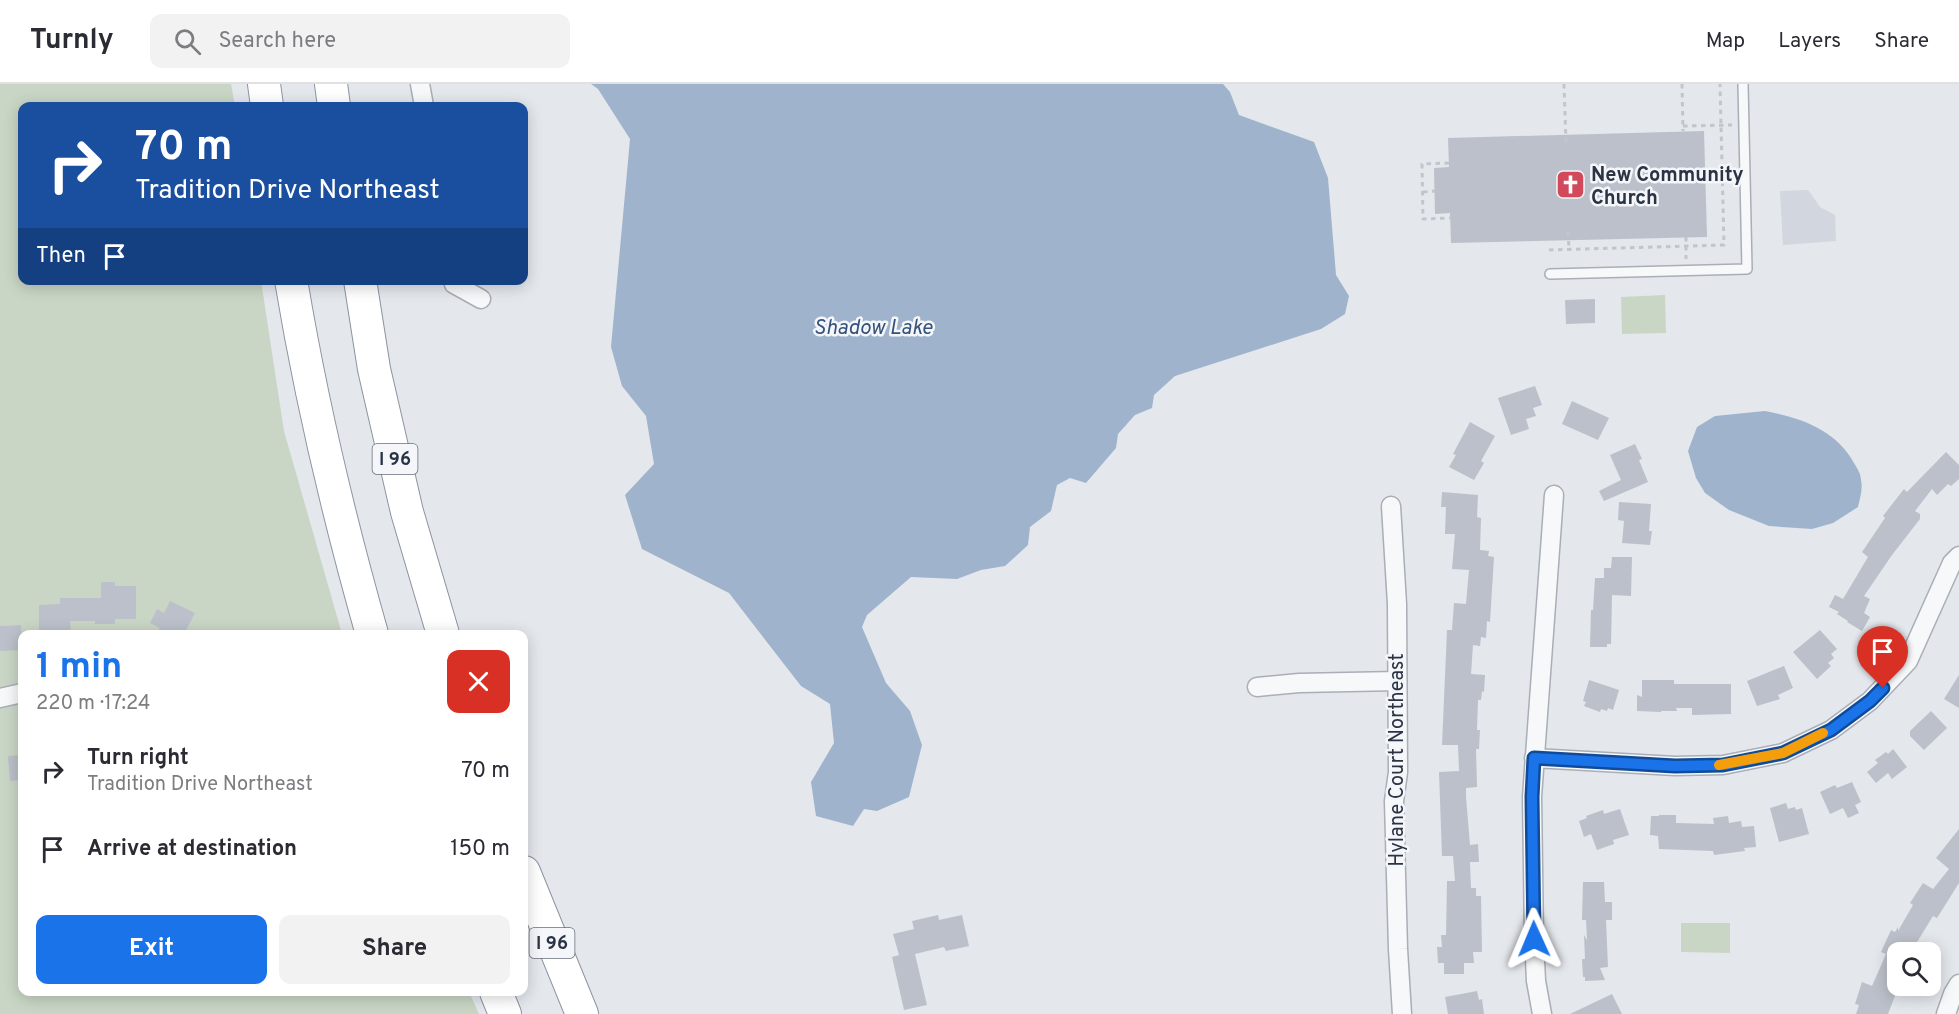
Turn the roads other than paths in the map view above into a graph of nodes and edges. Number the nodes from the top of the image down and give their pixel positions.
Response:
1 (264, 84) edge
2 (331, 84) edge
3 (420, 84) edge
4 (1743, 84) edge
5 (266, 102) edge
6 (333, 102) edge
7 (423, 102) edge
8 (1550, 274) dead end
9 (292, 285) edge
10 (361, 285) edge
11 (456, 285) edge
12 (481, 299) dead end
13 (1554, 495) dead end
14 (1391, 506) dead end
15 (1959, 556) edge
16 (371, 630) edge
17 (442, 630) edge
18 (1397, 681) junction
19 (1257, 687) dead end
20 (18, 694) edge
21 (0, 698) edge
22 (1534, 758) junction
23 (528, 882) edge
24 (1959, 984) edge
25 (498, 996) edge
26 (505, 1014) edge
27 (582, 1014) edge
28 (1402, 1014) edge
29 (1542, 1014) edge
30 (1946, 1014) edge

1 - 5 highway
2 - 6 highway
3 - 7 street
4 - 8 lane
9 - 16 highway
10 - 17 highway, I 96
11 - 12 street
13 - 22 street
14 - 18 street, Hylane Court Northeast
15 - 22 street
18 - 19 street
18 - 28 street, Hylane Court Northeast
20 - 21 street
22 - 29 street
23 - 27 highway, I 96
24 - 30 street
25 - 26 highway

